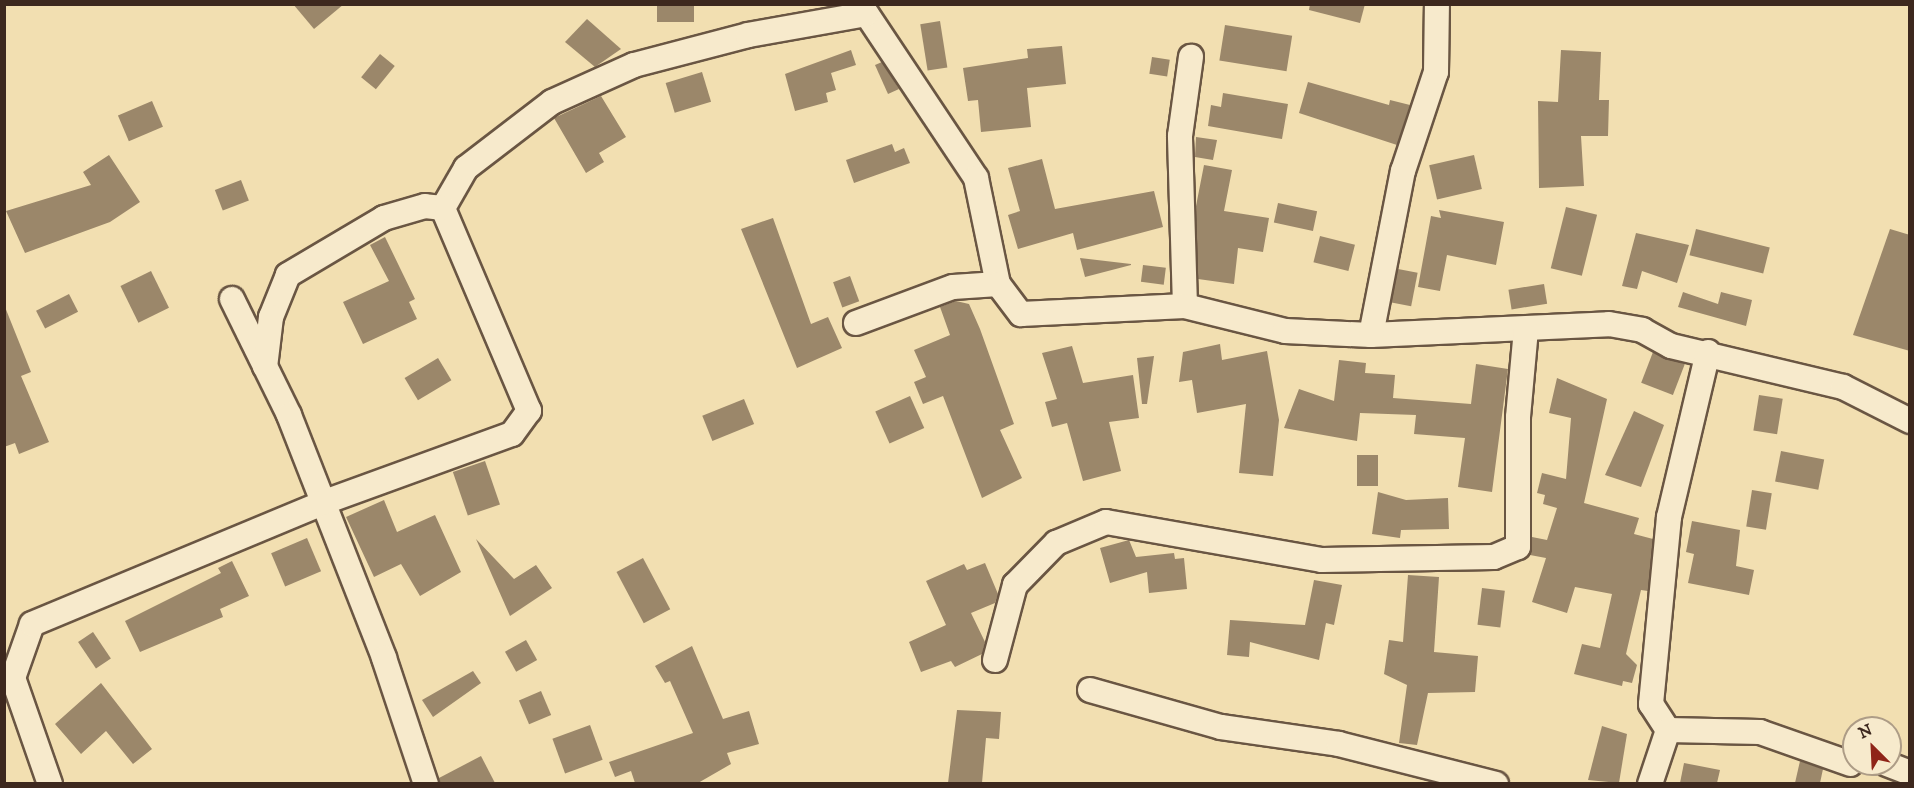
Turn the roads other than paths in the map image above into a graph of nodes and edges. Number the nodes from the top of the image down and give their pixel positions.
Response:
1 (1437, 4) edge
2 (863, 9) edge
3 (1191, 57) dead end
4 (443, 208) junction
5 (998, 284) junction
6 (232, 299) dead end
7 (1185, 306) junction
8 (856, 323) dead end
9 (1526, 329) junction
10 (1371, 335) junction
11 (1708, 352) junction
12 (265, 367) junction
13 (1910, 421) edge
14 (322, 503) junction
15 (995, 660) dead end
16 (9, 676) edge
17 (1090, 690) dead end
18 (1668, 730) junction
19 (1842, 766) edge
20 (50, 783) edge
21 (426, 783) edge
22 (1496, 783) edge
23 (1650, 783) edge

1 - 10 street
2 - 4 street
2 - 5 street
3 - 7 street
4 - 12 street
4 - 14 street
5 - 7 street
5 - 8 street
6 - 12 street
7 - 10 street
9 - 10 street
9 - 11 street
9 - 15 street
11 - 13 street
11 - 18 street
12 - 14 street
14 - 16 street
14 - 21 street
16 - 20 street
17 - 22 street
18 - 19 street
18 - 23 street

